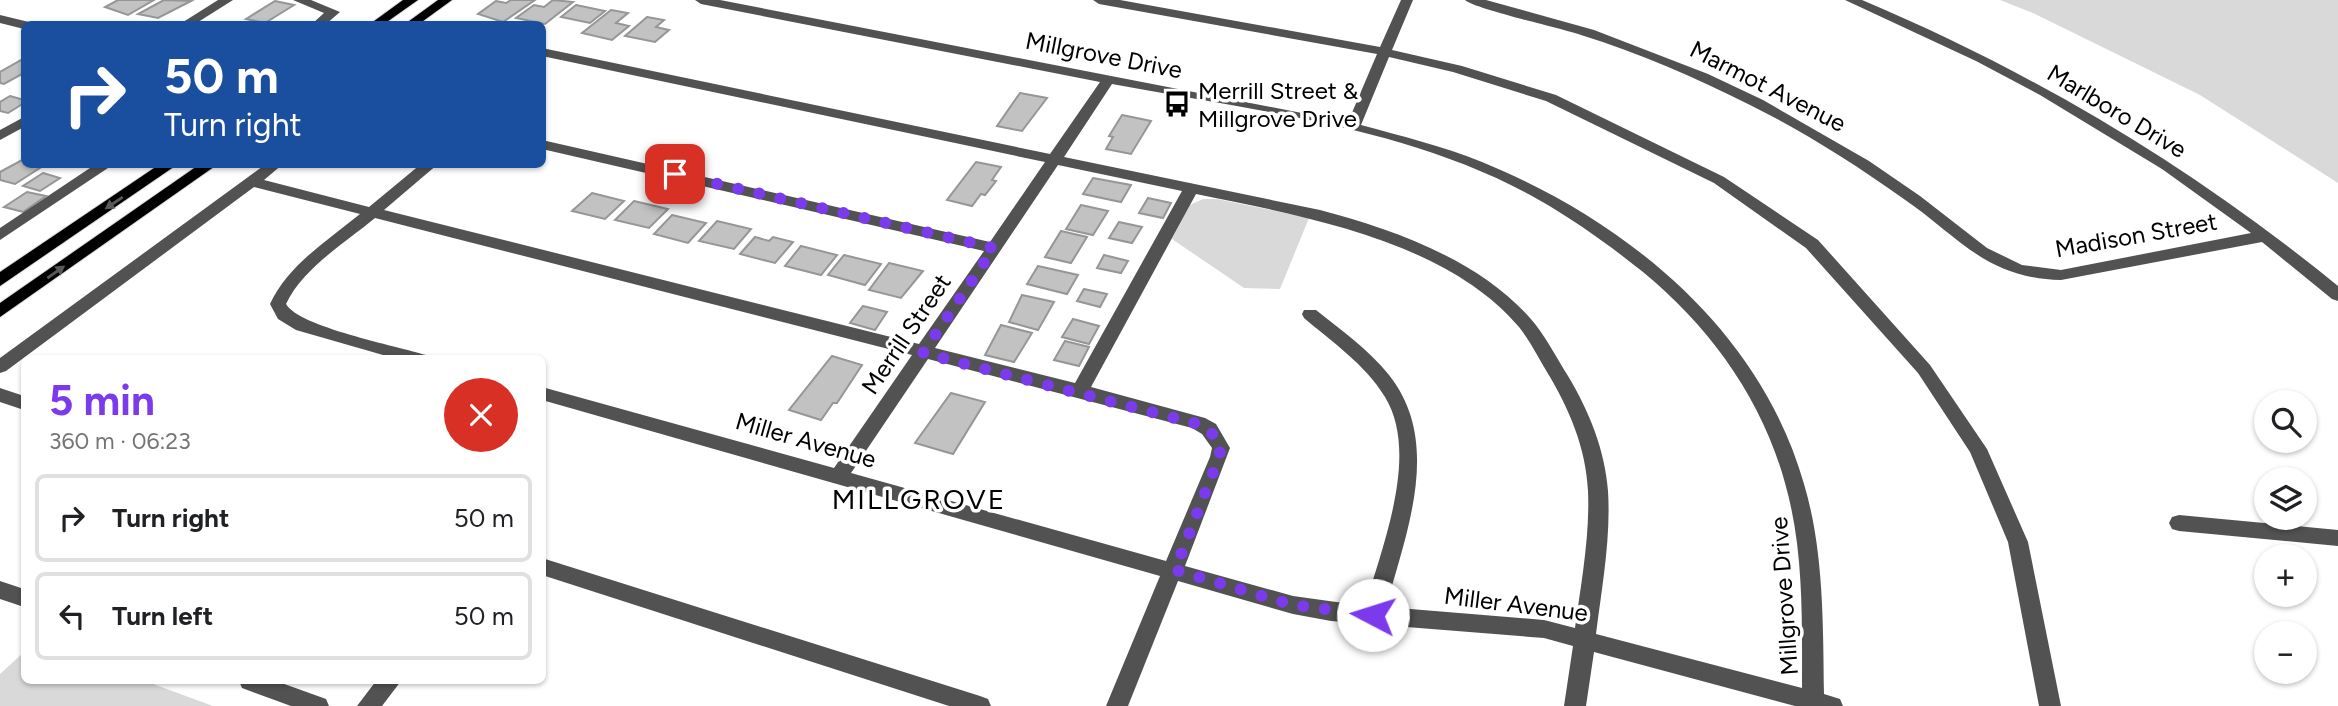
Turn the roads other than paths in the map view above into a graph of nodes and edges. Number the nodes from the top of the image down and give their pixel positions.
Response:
1 (227, 0) edge
2 (299, 0) edge
3 (412, 0) edge
4 (446, 0) edge
5 (701, 0) edge
6 (1099, 0) edge
7 (1407, 0) edge
8 (1471, 0) edge
9 (1852, 0) edge
10 (0, 19) edge
11 (192, 21) edge
12 (322, 21) edge
13 (380, 21) edge
14 (415, 21) edge
15 (21, 24) edge
16 (1386, 51) junction
17 (546, 53) edge
18 (1108, 80) junction
19 (0, 121) edge
20 (21, 123) edge
21 (1353, 126) junction
22 (0, 136) edge
23 (546, 145) edge
24 (1054, 159) junction
25 (101, 168) edge
26 (165, 168) edge
27 (205, 168) edge
28 (271, 168) edge
29 (426, 168) edge
30 (252, 182) junction
31 (1192, 187) junction
32 (373, 212) junction
33 (0, 235) edge
34 (2265, 236) junction
35 (994, 248) junction
36 (2015, 270) joint
37 (0, 280) edge
38 (2338, 295) edge
39 (0, 311) edge
40 (1310, 314) dead end
41 (923, 353) junction
42 (406, 355) edge
43 (0, 367) edge
44 (1080, 391) junction
45 (546, 394) edge
46 (0, 395) edge
47 (21, 402) edge
48 (839, 476) junction
49 (2179, 523) dead end
50 (2338, 538) edge
51 (546, 567) edge
52 (1175, 570) junction
53 (0, 590) edge
54 (21, 597) edge
55 (1373, 615) junction
56 (1585, 638) junction
57 (258, 684) edge
58 (387, 684) edge
59 (1819, 704) edge
60 (318, 706) edge
61 (368, 706) edge
62 (980, 706) edge
63 (1117, 706) edge
64 (1575, 706) edge
65 (2050, 706) edge

1 - 11 street
2 - 12 street
3 - 13 main road
4 - 14 main road
5 - 18 street, Millgrove Drive
6 - 16 street
7 - 16 street
8 - 36 street, Marmot Avenue
9 - 34 street, Marlboro Drive
10 - 15 street
16 - 21 street
16 - 65 street
17 - 24 street
18 - 21 street, Millgrove Drive
18 - 24 street, Merrill Street
19 - 20 street
20 - 22 street
21 - 59 street, Millgrove Drive
23 - 35 street
24 - 31 street
24 - 35 street, Merrill Street
25 - 33 street
26 -> 37 main road
39 -> 27 main road
28 - 30 street
29 - 32 street
30 - 32 street
30 - 43 street
31 - 44 street
31 - 56 street
32 - 41 street
32 - 42 street
34 - 36 street, Madison Street
34 - 38 street, Marlboro Drive
35 - 41 street, Merrill Street
40 - 55 street
41 - 44 street
41 - 48 street, Merrill Street
44 - 52 street
45 - 48 street, Miller Avenue
46 - 47 street
48 - 52 street, Miller Avenue
49 - 50 street
51 - 62 street
52 - 55 street, Miller Avenue
52 - 63 street
53 - 54 street
55 - 56 street, Miller Avenue
56 - 59 street, Miller Avenue
56 - 64 street
57 - 60 street
58 - 61 street

